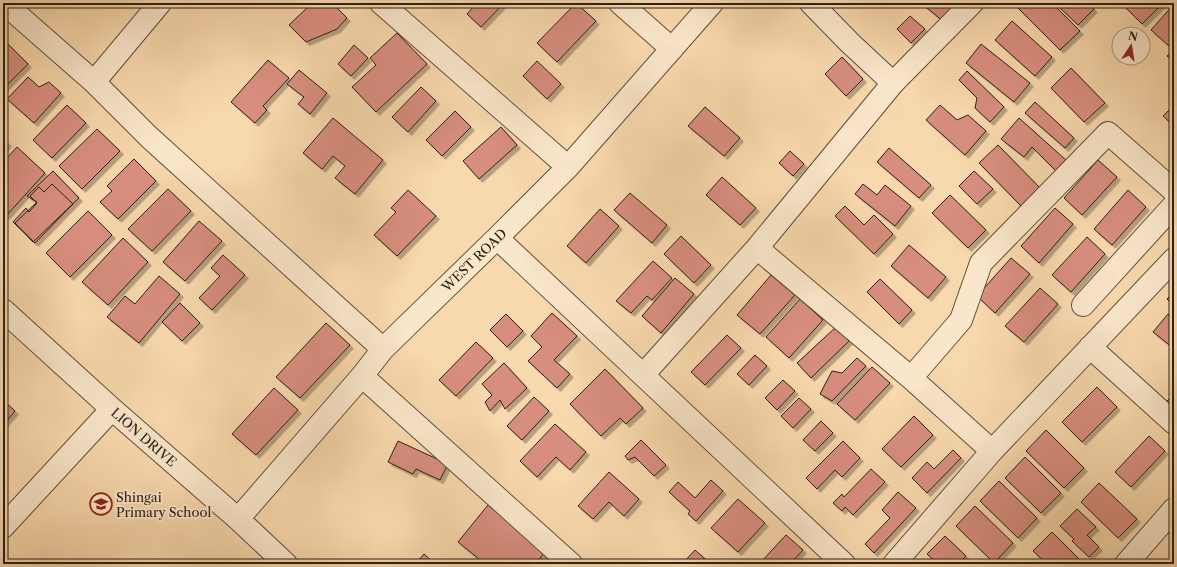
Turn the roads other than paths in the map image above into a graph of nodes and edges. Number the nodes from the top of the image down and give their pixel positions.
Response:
1 (4, 3) edge
2 (160, 3) edge
3 (381, 3) edge
4 (620, 3) edge
5 (712, 3) edge
6 (811, 3) edge
7 (972, 3) edge
8 (672, 49) junction
9 (94, 82) junction
10 (893, 83) junction
11 (568, 166) junction
12 (1174, 191) edge
13 (1174, 205) edge
14 (497, 238) junction
15 (757, 248) junction
16 (1174, 259) edge
17 (1083, 305) dead end
18 (3, 310) edge
19 (1090, 348) junction
20 (383, 349) junction
21 (643, 375) junction
22 (362, 376) junction
23 (911, 378) junction
24 (112, 409) junction
25 (1174, 423) edge
26 (992, 451) junction
27 (1174, 509) edge
28 (238, 519) junction
29 (3, 527) edge
30 (286, 564) edge
31 (571, 564) edge
32 (844, 564) edge
33 (894, 564) edge
34 (1126, 564) edge

1 - 9 street
2 - 9 street
3 - 11 street
4 - 8 street
5 - 8 street, WEST ROAD
6 - 10 street
7 - 10 street
8 - 11 street, WEST ROAD
9 - 20 street
10 - 15 street
11 - 14 street, WEST ROAD
12 - 23 street
13 - 17 street
14 - 20 street, WEST ROAD
14 - 21 street
15 - 21 street
15 - 23 street
16 - 19 street
18 - 24 street, LION DRIVE
19 - 25 street
19 - 26 street
20 - 22 street, WEST ROAD
21 - 32 street
22 - 28 street, WEST ROAD
22 - 31 street
23 - 26 street
24 - 28 street, LION DRIVE
24 - 29 street
26 - 33 street
27 - 34 street
28 - 30 street, LION DRIVE

